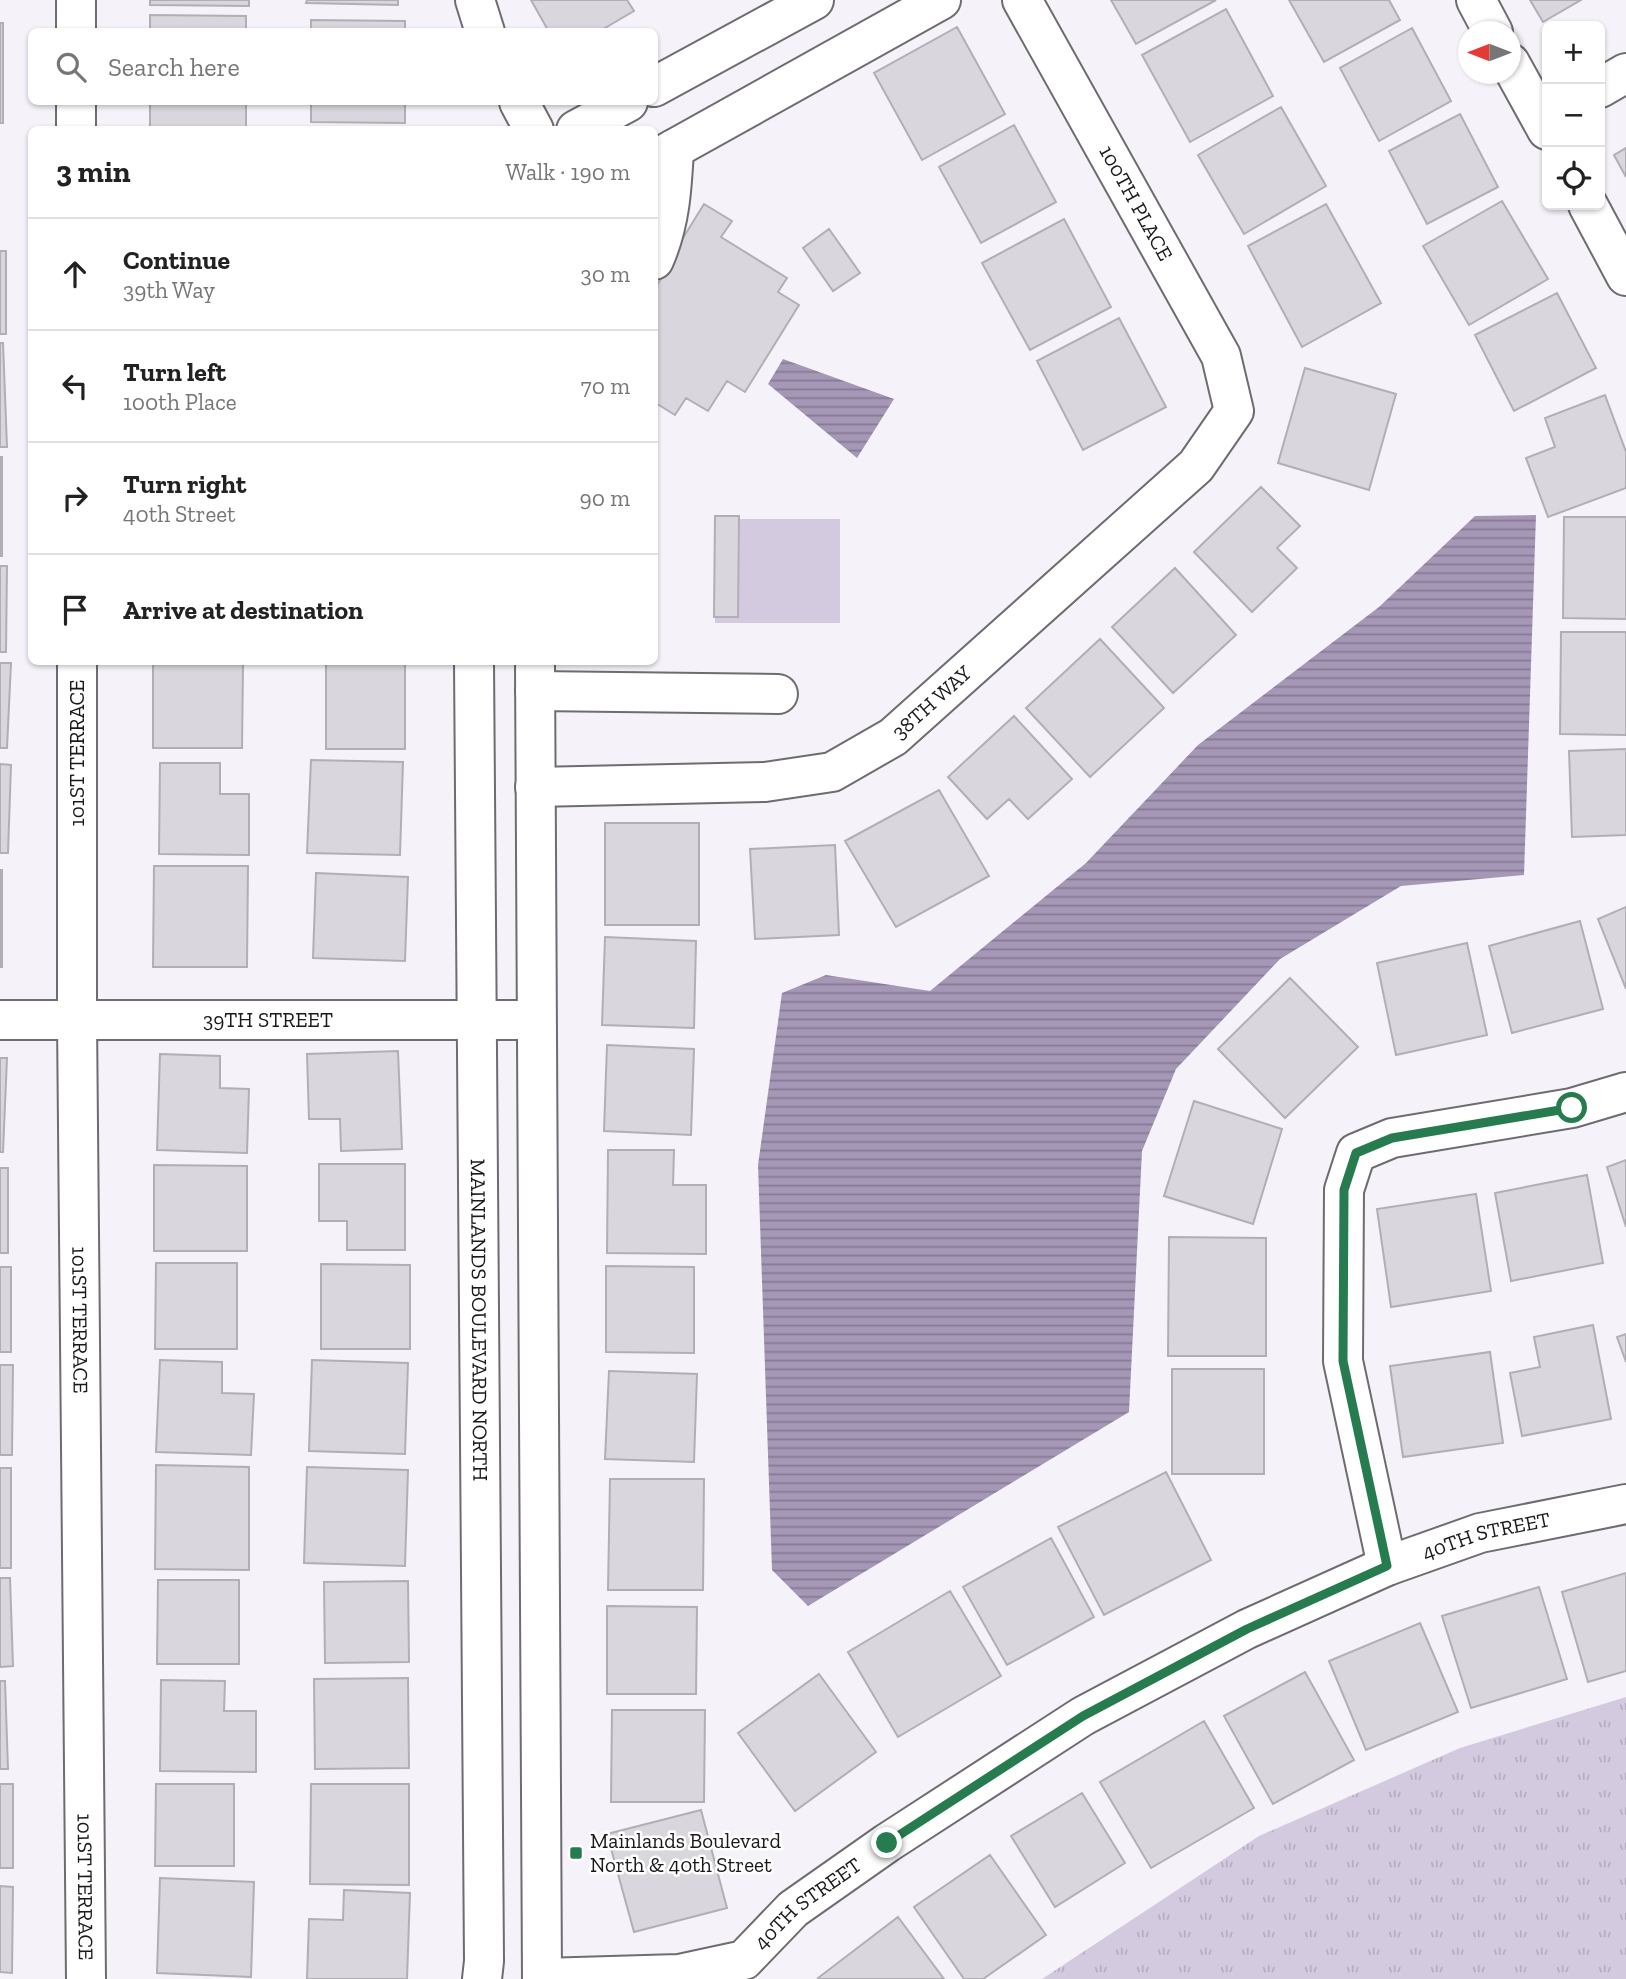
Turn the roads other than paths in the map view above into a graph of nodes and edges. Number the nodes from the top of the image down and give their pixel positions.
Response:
1 (76, 0) edge
2 (475, 0) edge
3 (814, 0) edge
4 (941, 0) edge
5 (1022, 0) edge
6 (1476, 0) edge
7 (1487, 21) edge
8 (76, 28) edge
9 (484, 28) edge
10 (1626, 73) edge
11 (1521, 82) edge
12 (658, 85) edge
13 (1605, 85) edge
14 (76, 105) edge
15 (521, 105) edge
16 (622, 105) edge
17 (1542, 117) edge
18 (76, 126) edge
19 (532, 126) edge
20 (583, 126) edge
21 (664, 154) edge
22 (1591, 210) edge
23 (658, 250) edge
24 (1626, 276) edge
25 (1234, 411) joint
26 (77, 665) edge
27 (474, 665) edge
28 (535, 676) edge
29 (619, 677) edge
30 (778, 694) dead end
31 (535, 787) junction
32 (0, 1020) edge
33 (77, 1020) junction
34 (477, 1020) junction
35 (535, 1020) junction
36 (1626, 1092) edge
37 (1626, 1504) edge
38 (1387, 1566) junction
39 (86, 1979) edge
40 (482, 1979) edge
41 (542, 1979) edge

1 - 8 street
2 - 9 street
3 - 12 street
4 - 21 street
5 - 25 street, 100TH PLACE
6 - 7 street
10 - 13 street
11 - 17 street
14 - 18 street
15 - 19 street
16 - 20 street
21 - 23 street
22 - 24 street
25 - 31 street, 38TH WAY
26 - 33 street, 101ST TERRACE
27 - 34 street, MAINLANDS BOULEVARD NORTH
28 - 29 street
28 - 31 street
29 - 30 street
31 - 35 street
32 - 33 street, 39TH STREET
33 - 34 street, 39TH STREET
33 - 39 street, 101ST TERRACE
34 - 35 street, 39TH STREET
34 - 40 street, MAINLANDS BOULEVARD NORTH
35 - 41 street
36 - 38 street
37 - 38 street, 40TH STREET
38 - 41 street, 40TH STREET

